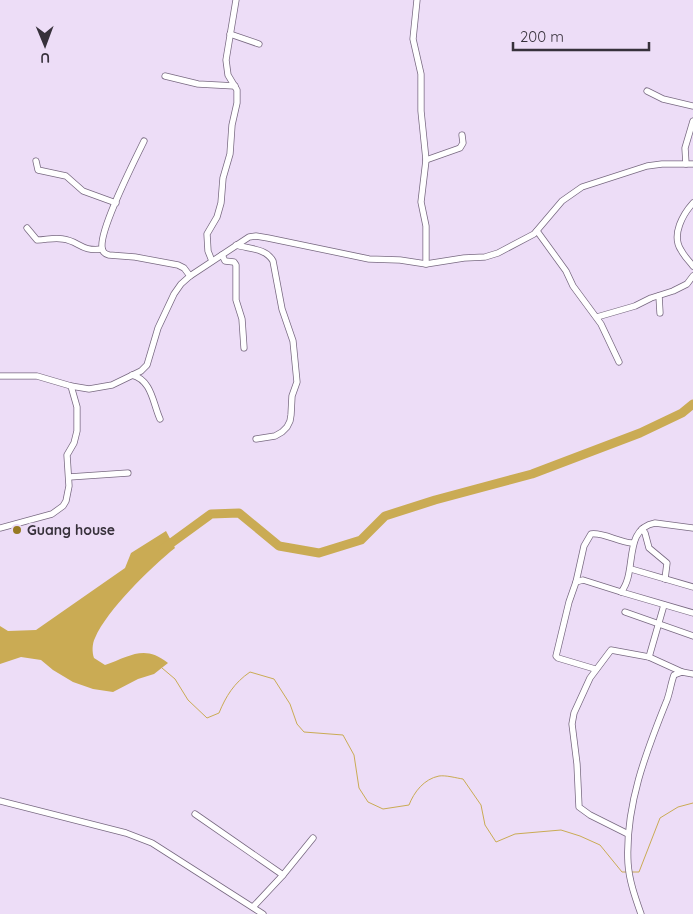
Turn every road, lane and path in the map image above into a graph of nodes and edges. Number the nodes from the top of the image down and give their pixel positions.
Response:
1 (236, 0) edge
2 (417, 0) edge
3 (230, 34) junction
4 (259, 44) dead end
5 (165, 76) dead end
6 (235, 86) junction
7 (647, 91) dead end
8 (693, 106) edge
9 (693, 121) edge
10 (462, 135) dead end
11 (144, 141) dead end
12 (426, 160) junction
13 (36, 161) dead end
14 (686, 164) junction
15 (693, 164) edge
16 (116, 203) junction
17 (693, 203) edge
18 (27, 228) dead end
19 (537, 231) junction
20 (236, 245) junction
21 (102, 249) junction
22 (222, 255) junction
23 (212, 261) junction
24 (426, 264) junction
25 (693, 266) edge
26 (190, 276) junction
27 (693, 276) edge
28 (659, 296) junction
29 (660, 313) dead end
30 (597, 317) junction
31 (244, 348) dead end
32 (619, 362) dead end
33 (0, 376) edge
34 (132, 376) junction
35 (70, 386) junction
36 (160, 420) dead end
37 (256, 439) dead end
38 (128, 473) dead end
39 (69, 478) junction
40 (0, 528) edge
41 (693, 528) edge
42 (642, 529) junction
43 (632, 543) junction
44 (631, 569) junction
45 (665, 578) junction
46 (576, 582) junction
47 (693, 587) edge
48 (621, 592) junction
49 (664, 604) junction
50 (626, 612) dead end
51 (693, 614) edge
52 (659, 625) junction
53 (693, 636) edge
54 (649, 657) junction
55 (595, 669) junction
56 (682, 672) junction
57 (693, 674) edge
58 (0, 801) edge
59 (195, 814) dead end
60 (628, 834) junction
61 (313, 838) dead end
62 (283, 875) junction
63 (253, 907) junction
64 (263, 914) edge
65 (642, 914) edge

1 - 3 street
2 - 12 street
3 - 4 street
3 - 6 street
5 - 6 street
6 - 23 street
7 - 8 street
9 - 14 street
10 - 12 street
11 - 16 street
12 - 24 street
13 - 16 street
14 - 15 street
14 - 19 street
16 - 21 street
17 - 25 street
18 - 21 street
19 - 24 street
19 - 30 street
20 - 22 street
20 - 24 street
20 - 37 street
21 - 26 street
22 - 23 street
22 - 31 street
23 - 26 street
26 - 34 street
27 - 28 street
28 - 29 street
28 - 30 street
30 - 32 street
33 - 35 street
34 - 35 street
34 - 36 street
35 - 39 street
38 - 39 street
39 - 40 street
41 - 42 street
42 - 43 street
42 - 45 street
43 - 44 street
43 - 46 street
44 - 45 street
44 - 48 street
45 - 47 street
46 - 48 street
46 - 55 street
48 - 49 street
49 - 51 street
49 - 52 street
50 - 52 street
52 - 53 street
52 - 54 street
54 - 55 street
54 - 56 street
55 - 60 street
56 - 57 street
56 - 60 street
58 - 63 street
59 - 62 street
60 - 65 street
61 - 62 street
62 - 63 street
63 - 64 street

